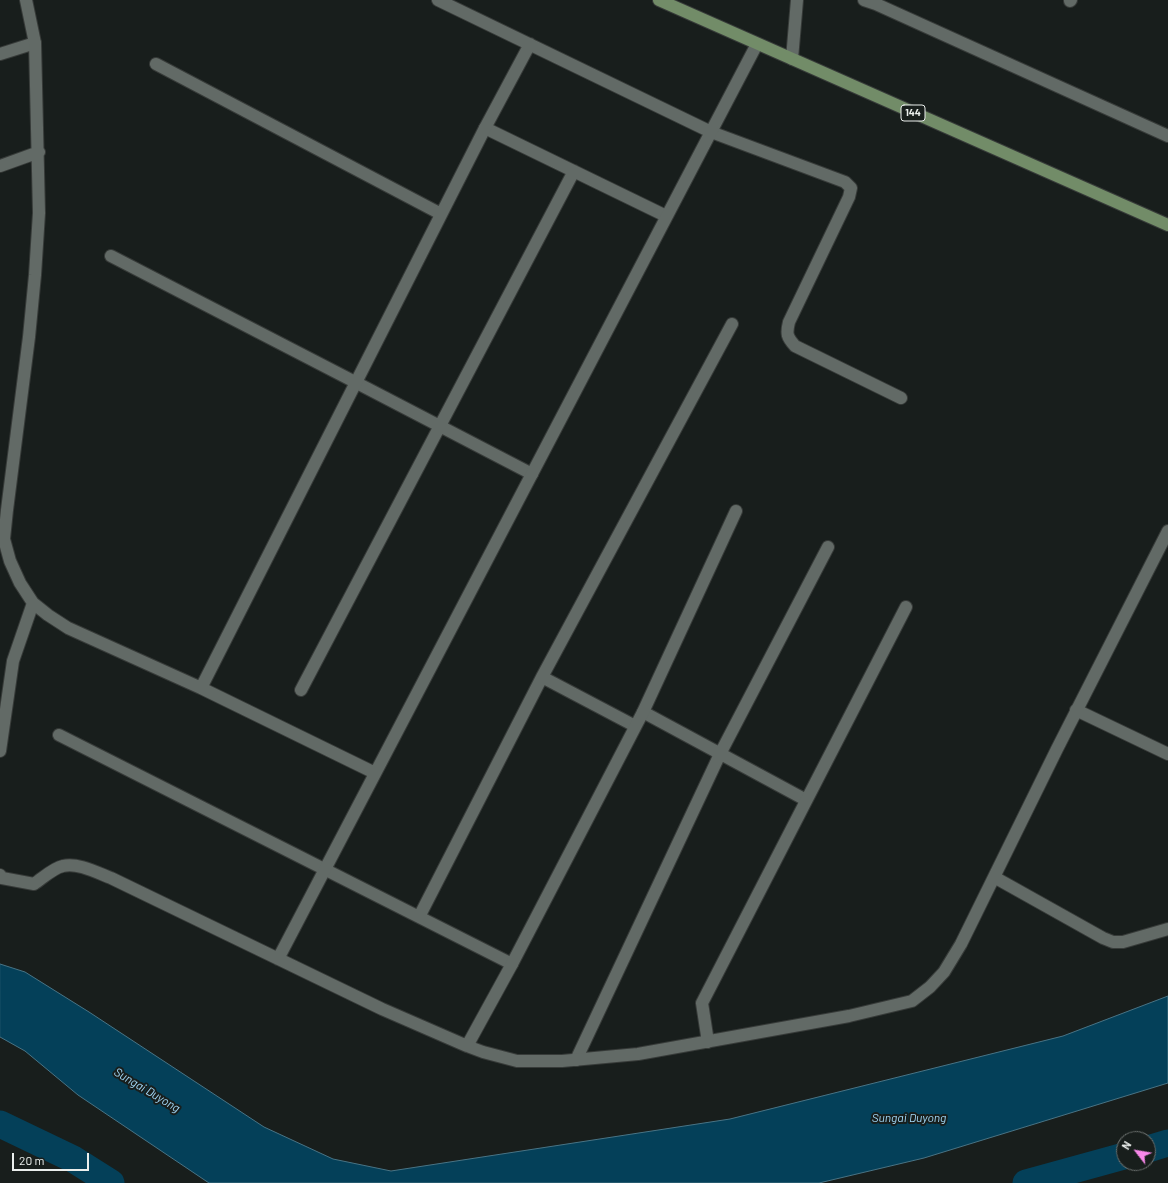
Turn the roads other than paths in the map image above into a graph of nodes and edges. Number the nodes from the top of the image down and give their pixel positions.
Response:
1 (26, 0) edge
2 (438, 0) edge
3 (659, 0) edge
4 (797, 0) edge
5 (864, 0) edge
6 (877, 2) edge
7 (35, 43) junction
8 (530, 44) junction
9 (757, 44) junction
10 (0, 54) edge
11 (792, 59) junction
12 (156, 64) dead end
13 (485, 128) junction
14 (711, 132) junction
15 (1168, 136) edge
16 (39, 152) junction
17 (0, 166) edge
18 (574, 171) junction
19 (441, 214) junction
20 (666, 216) junction
21 (1168, 225) edge
22 (111, 256) dead end
23 (732, 324) dead end
24 (355, 382) junction
25 (901, 398) dead end
26 (439, 426) junction
27 (532, 474) junction
28 (736, 511) dead end
29 (1167, 536) edge
30 (828, 547) dead end
31 (33, 603) junction
32 (906, 607) dead end
33 (542, 677) junction
34 (201, 688) junction
35 (301, 690) dead end
36 (1076, 710) junction
37 (643, 712) junction
38 (635, 726) junction
39 (59, 735) dead end
40 (0, 751) edge
41 (720, 754) junction
42 (1168, 754) edge
43 (375, 773) junction
44 (806, 800) junction
45 (325, 870) junction
46 (0, 875) edge
47 (994, 877) junction
48 (419, 917) junction
49 (1168, 928) edge
50 (278, 959) junction
51 (512, 964) junction
52 (708, 1042) junction
53 (467, 1046) junction
54 (576, 1060) junction

1 - 7 street
2 - 8 street
3 - 9 main road, 144
4 - 11 street
5 - 6 street
6 - 15 street
7 - 10 street
7 - 16 street
8 - 13 street
8 - 14 street
9 - 11 main road, 144
9 - 14 street
11 - 21 main road, 144
12 - 19 street
13 - 18 street
13 - 19 street
14 - 20 street
14 - 25 street
16 - 17 street
16 - 31 street
18 - 20 street
18 - 26 street
19 - 24 street
20 - 27 street
22 - 24 street
23 - 33 street
24 - 26 street
24 - 34 street
26 - 27 street
26 - 35 street
27 - 43 street
28 - 37 street
29 - 36 street
30 - 41 street
31 - 34 street
31 - 40 street
32 - 44 street
33 - 38 street
33 - 48 street
34 - 43 street
36 - 42 street
36 - 47 street
37 - 38 street
37 - 41 street
38 - 51 street
39 - 45 street
41 - 44 street
41 - 54 street
43 - 45 street
44 - 52 street
45 - 48 street
45 - 50 street
46 - 50 street
47 - 49 street
47 - 52 street
48 - 51 street
50 - 53 street
51 - 53 street
52 - 54 street
53 - 54 street

